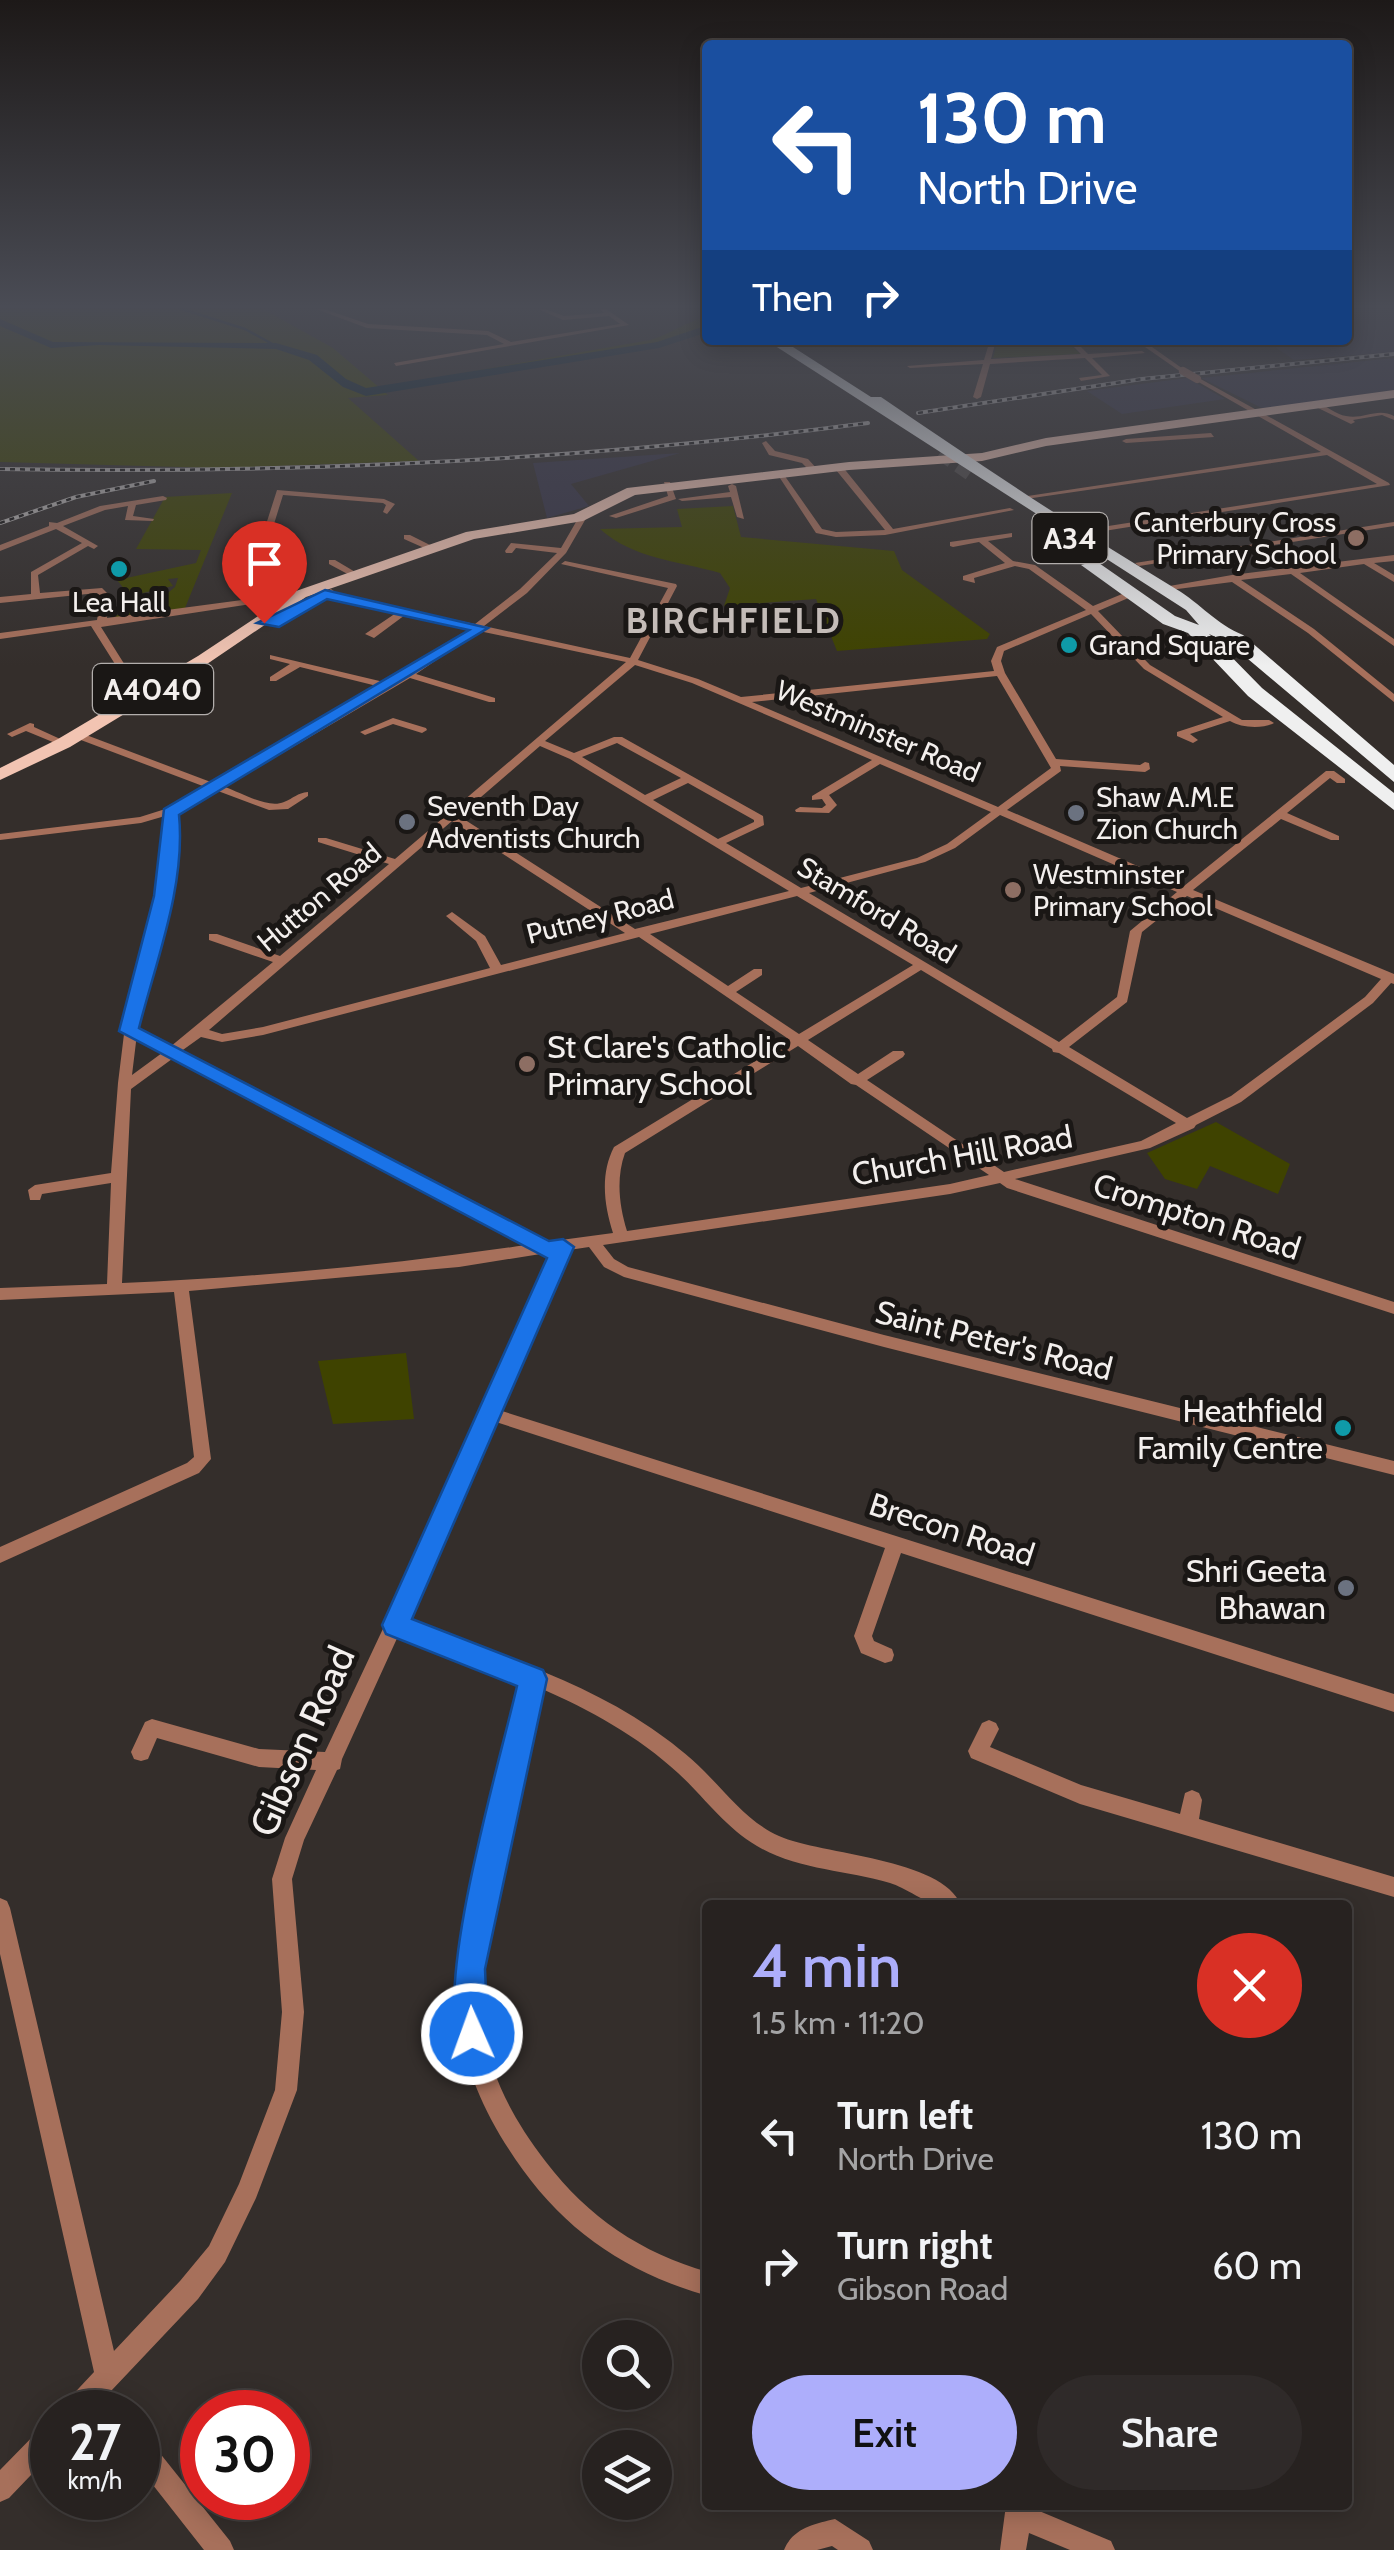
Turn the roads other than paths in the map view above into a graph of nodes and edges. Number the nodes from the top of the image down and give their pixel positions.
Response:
1 (911, 428) edge
2 (1158, 428) edge
3 (1198, 428) dead end
4 (1285, 428) edge
5 (1144, 430) junction
6 (1210, 436) junction
7 (1157, 438) junction
8 (1126, 441) dead end
9 (1221, 442) dead end
10 (766, 443) dead end
11 (1328, 453) junction
12 (958, 461) junction
13 (839, 468) junction
14 (814, 470) junction
15 (779, 474) junction
16 (728, 478) junction
17 (667, 484) junction
18 (1390, 487) edge
19 (734, 494) junction
20 (163, 498) dead end
21 (682, 499) dead end
22 (132, 502) junction
23 (1015, 504) junction
24 (388, 512) dead end
25 (613, 516) dead end
26 (582, 518) junction
27 (741, 518) dead end
28 (150, 519) dead end
29 (52, 524) junction
30 (1394, 524) edge
31 (890, 531) junction
32 (1074, 534) junction
33 (1010, 536) dead end
34 (407, 537) dead end
35 (549, 540) dead end
36 (980, 540) junction
37 (952, 544) dead end
38 (0, 548) edge
39 (541, 548) junction
40 (434, 549) junction
41 (509, 551) dead end
42 (561, 552) junction
43 (1394, 558) edge
44 (332, 562) dead end
45 (1139, 562) dead end
46 (1366, 562) junction
47 (565, 564) dead end
48 (1013, 564) junction
49 (1292, 571) junction
50 (358, 576) junction
51 (1232, 578) junction
52 (1394, 580) edge
53 (972, 581) dead end
54 (1162, 588) junction
55 (301, 594) junction
56 (1130, 594) junction
57 (36, 595) junction
58 (0, 600) edge
59 (246, 601) junction
60 (1092, 610) junction
61 (403, 612) junction
62 (263, 623) dead end
63 (98, 625) junction
64 (481, 628) junction
65 (1199, 630) junction
66 (374, 635) dead end
67 (0, 636) edge
68 (1394, 643) edge
69 (272, 658) dead end
70 (633, 661) junction
71 (296, 665) junction
72 (1000, 673) junction
73 (407, 674) junction
74 (273, 678) dead end
75 (387, 686) junction
76 (140, 698) junction
77 (1394, 699) edge
78 (492, 700) dead end
79 (742, 700) junction
80 (342, 714) junction
81 (1230, 718) junction
82 (1268, 723) dead end
83 (422, 730) dead end
84 (12, 734) dead end
85 (70, 739) junction
86 (1193, 740) dead end
87 (539, 742) junction
88 (574, 757) junction
89 (881, 759) junction
90 (1055, 762) junction
91 (1145, 765) dead end
92 (0, 775) edge
93 (1394, 776) edge
94 (688, 779) junction
95 (1341, 781) dead end
96 (1394, 785) edge
97 (218, 787) junction
98 (290, 788) dead end
99 (1394, 795) edge
100 (644, 800) junction
101 (1394, 804) edge
102 (800, 810) dead end
103 (1001, 811) junction
104 (170, 813) junction
105 (1280, 814) junction
106 (452, 816) junction
107 (0, 837) edge
108 (1336, 838) dead end
109 (322, 840) dead end
110 (718, 843) junction
111 (397, 864) junction
112 (1184, 890) junction
113 (798, 892) junction
114 (452, 916) dead end
115 (239, 928) dead end
116 (637, 933) junction
117 (282, 960) junction
118 (921, 965) junction
119 (496, 968) junction
120 (758, 972) dead end
121 (1393, 978) edge
122 (727, 992) junction
123 (128, 1031) junction
124 (199, 1032) junction
125 (796, 1040) junction
126 (1058, 1048) junction
127 (173, 1053) junction
128 (898, 1054) dead end
129 (856, 1080) junction
130 (125, 1087) junction
131 (1189, 1125) junction
132 (119, 1177) junction
133 (1004, 1180) junction
134 (35, 1196) dead end
135 (622, 1238) junction
136 (593, 1242) junction
137 (555, 1248) junction
138 (181, 1286) junction
139 (114, 1288) junction
140 (0, 1294) edge
141 (1394, 1308) edge
142 (492, 1414) junction
143 (1394, 1468) edge
144 (896, 1542) junction
145 (0, 1555) edge
146 (396, 1625) junction
147 (885, 1654) dead end
148 (533, 1679) junction
149 (1394, 1703) edge
150 (988, 1729) dead end
151 (141, 1752) dead end
152 (333, 1762) junction
153 (1192, 1800) dead end
154 (1188, 1824) junction
155 (1394, 1887) edge
156 (944, 1900) edge
157 (0, 1908) edge
158 (702, 2282) edge
159 (102, 2384) junction
160 (96, 2390) edge
161 (104, 2390) edge
162 (30, 2458) edge
163 (160, 2474) edge
164 (0, 2489) edge
165 (1018, 2510) edge
166 (221, 2550) edge
167 (796, 2550) edge
168 (860, 2550) edge
169 (1012, 2550) edge
170 (1102, 2550) edge

1 - 12 highway
2 - 5 main road, A4040
3 - 6 street
4 - 11 street
5 - 7 street
5 - 12 main road, A4040
6 - 7 street
6 - 9 street
7 - 8 street
10 - 14 street
11 - 18 street
11 - 23 street
12 - 13 main road, A4040
12 - 23 highway
12 - 65 highway, A34
13 - 14 main road, A4040
13 - 31 street
14 - 15 main road, A4040
15 - 16 main road, A4040
15 - 31 street
16 - 17 main road, A4040
16 - 19 street
17 - 25 street
17 - 26 main road, A4040
18 - 32 street
19 - 21 street
19 - 27 street
20 - 22 street
22 - 28 street
22 - 29 street
23 - 31 street
23 - 32 highway
23 - 56 highway
24 - 59 street
26 - 40 main road, A4040
26 - 42 street
29 - 38 street
29 - 57 street
30 - 45 street
32 - 54 highway
33 - 36 street
34 - 40 street
35 - 39 street
36 - 37 street
36 - 48 street
39 - 41 street
39 - 42 street
40 - 50 main road, A4040
42 - 64 street
43 - 46 street
44 - 50 street
46 - 49 street
46 - 52 street
47 - 70 street
48 - 53 street
48 - 60 street
49 - 51 street
49 - 68 street
50 - 55 main road, A4040
51 - 54 street
51 - 77 street
54 - 65 highway
55 - 59 street
55 - 76 main road, A4040
56 - 60 street
56 - 65 highway
57 - 58 street
57 - 63 street
59 - 63 street
60 - 72 street
60 - 81 street
61 - 62 street, Westminster Road
61 - 64 street, Westminster Road
61 - 66 street
63 - 67 street
63 - 76 street
64 - 70 street, Westminster Road
64 - 73 street
65 - 93 highway
65 - 96 highway, A34
65 - 99 highway, A34
65 - 101 highway
69 - 71 street
70 - 79 street, Westminster Road
70 - 87 street, Hutton Road
71 - 74 street
71 - 75 street
72 - 79 street
72 - 90 street
73 - 75 street
73 - 78 street
75 - 80 street
76 - 85 main road, A4040
79 - 89 street, Westminster Road
80 - 83 street
80 - 97 street
81 - 82 street
81 - 86 street
84 - 85 street
85 - 92 main road, A4040
85 - 97 street
87 - 88 street, Stamford Road
87 - 106 street, Hutton Road
88 - 94 street
88 - 100 street, Stamford Road
89 - 102 street
89 - 103 street, Westminster Road
90 - 91 street
90 - 103 street, Putney Road
94 - 100 street
94 - 110 street
95 - 105 street
97 - 98 street
97 - 104 street
100 - 110 street, Stamford Road
103 - 112 street, Westminster Road
103 - 113 street, Putney Road
104 - 107 street
104 - 123 street
105 - 108 street
105 - 112 street
106 - 111 street, Hutton Road
106 - 116 street, Crompton Road
109 - 111 street
110 - 113 street, Stamford Road
111 - 117 street, Hutton Road
112 - 121 street, Westminster Road
112 - 126 street
113 - 116 street, Putney Road
113 - 118 street, Stamford Road
114 - 119 street
115 - 117 street
116 - 119 street, Putney Road
116 - 122 street, Crompton Road
117 - 124 street, Hutton Road
118 - 125 street
118 - 126 street, Stamford Road
119 - 124 street, Putney Road
120 - 122 street
121 - 131 street, Church Hill Road
122 - 125 street, Crompton Road
123 - 127 street
123 - 130 street
124 - 127 street, Hutton Road
125 - 129 street, Crompton Road
125 - 135 street
126 - 131 street, Stamford Road
127 - 130 street, Hutton Road
127 - 137 street
128 - 129 street
129 - 133 street, Crompton Road
130 - 132 street
131 - 133 street, Church Hill Road
132 - 134 street
132 - 139 street
133 - 135 street, Church Hill Road
133 - 141 street, Crompton Road
135 - 136 street, Church Hill Road
136 - 137 street, Church Hill Road
136 - 143 street, Saint Peter's Road
137 - 138 street, Church Hill Road
137 - 142 street, Gibson Road
138 - 139 street, Church Hill Road
138 - 145 street
139 - 140 street, Church Hill Road
142 - 144 street, Brecon Road
142 - 146 street, Gibson Road
144 - 147 street
144 - 149 street, Brecon Road
146 - 148 street
146 - 152 street, Gibson Road
148 - 156 street
148 - 158 street
150 - 154 street
151 - 152 street
152 - 159 street, Gibson Road
153 - 154 street
154 - 155 street
157 - 159 street
159 - 160 street, Gibson Road
159 - 161 street
162 - 164 street
163 - 166 street
165 - 169 street
165 - 170 street
167 - 168 street

